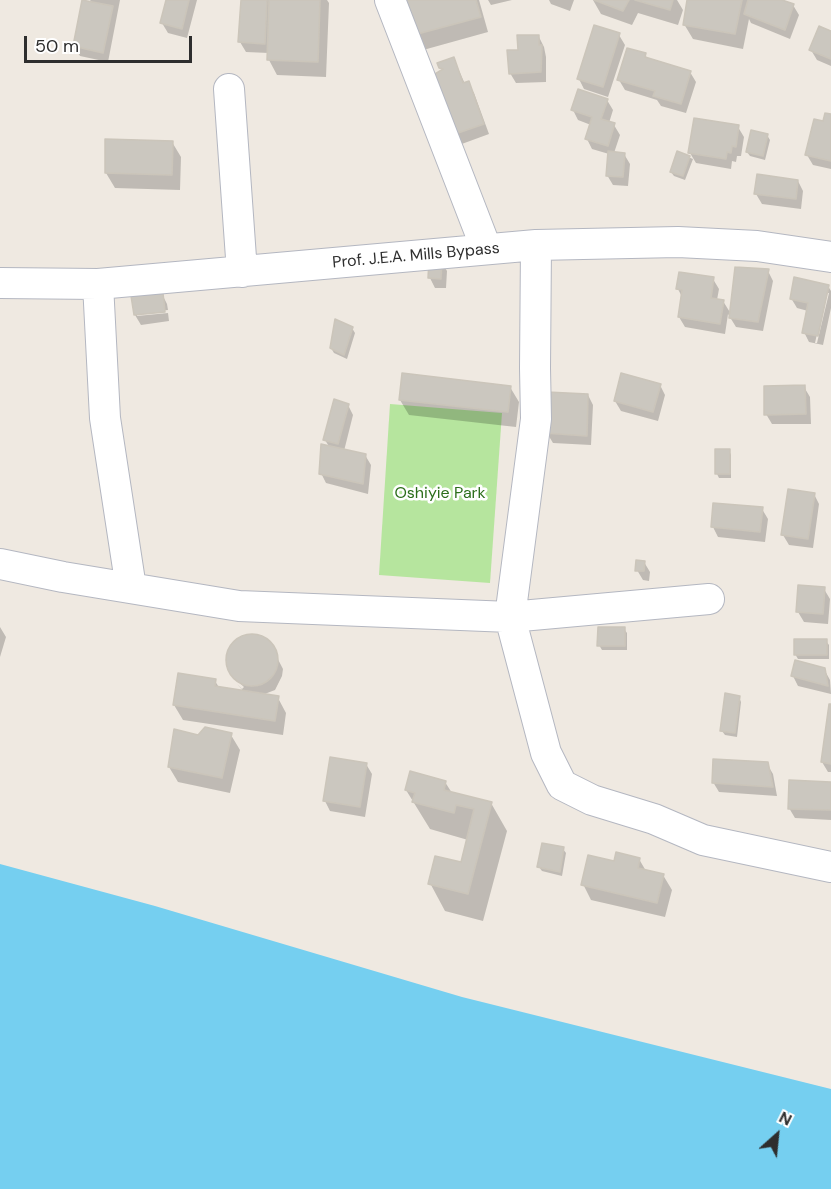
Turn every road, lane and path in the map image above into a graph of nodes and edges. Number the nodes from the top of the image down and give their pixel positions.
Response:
1 (390, 0) edge
2 (229, 89) dead end
3 (536, 245) junction
4 (486, 248) junction
5 (831, 257) edge
6 (242, 272) junction
7 (0, 283) edge
8 (98, 284) junction
9 (0, 564) edge
10 (131, 588) junction
11 (708, 599) dead end
12 (510, 617) junction
13 (831, 867) edge

1 - 4 street
2 - 6 street
3 - 4 street, Prof. J.E.A. Mills Bypass
3 - 5 street, Prof. J.E.A. Mills Bypass
3 - 12 street
4 - 6 street, Prof. J.E.A. Mills Bypass
6 - 8 street, Prof. J.E.A. Mills Bypass
7 - 8 street, Prof. J.E.A. Mills Bypass
8 - 10 street
9 - 10 street
10 - 12 street
11 - 12 street
12 - 13 street

